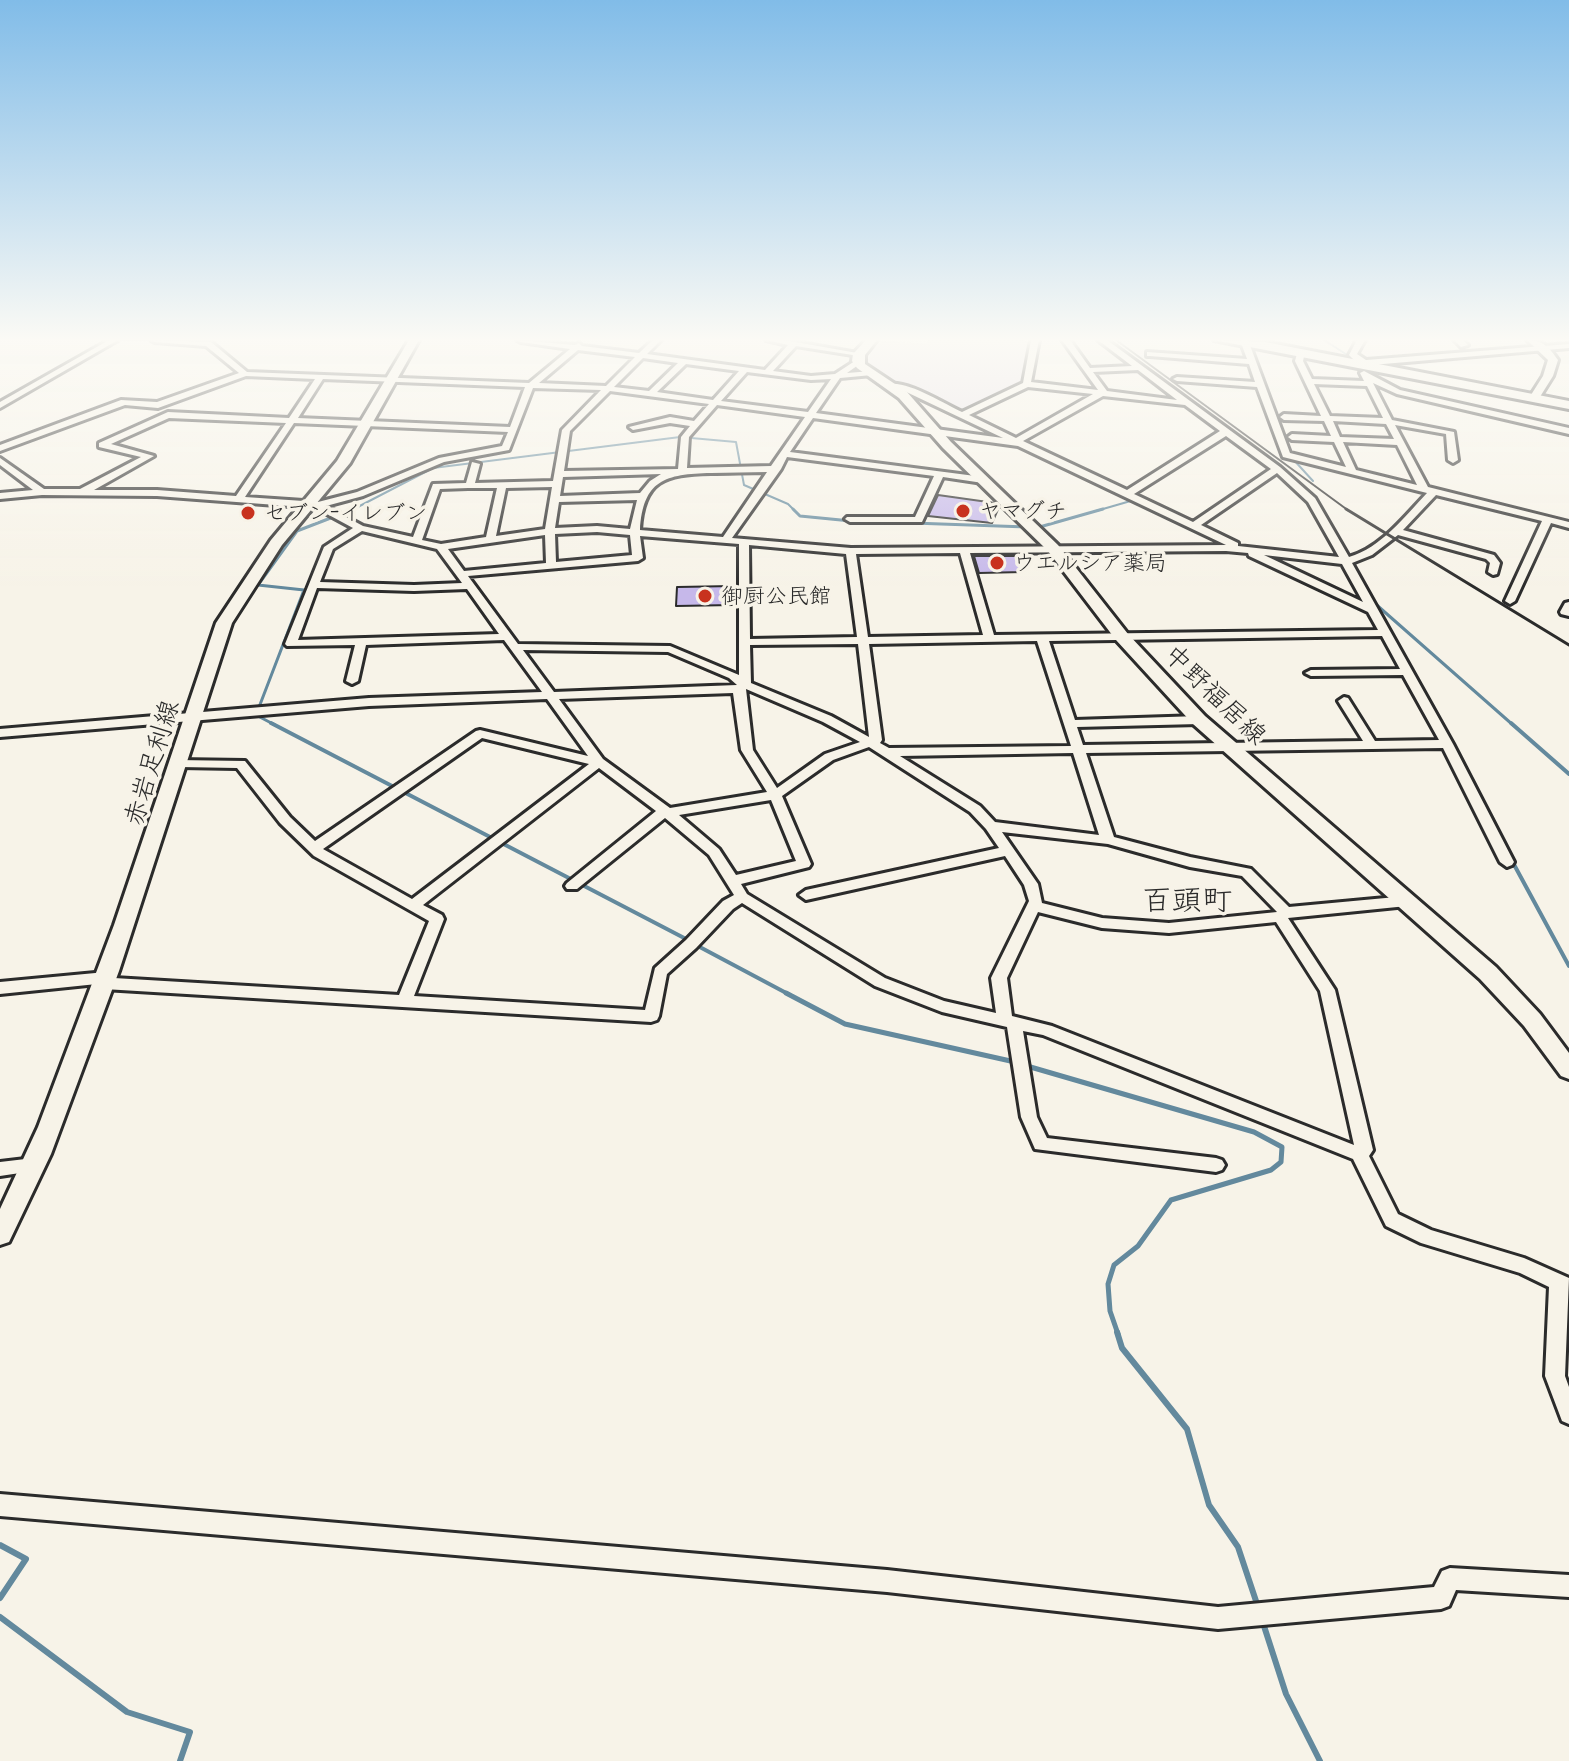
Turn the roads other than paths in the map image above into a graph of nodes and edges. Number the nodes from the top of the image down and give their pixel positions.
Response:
1 (70, 422) edge
2 (152, 422) edge
3 (290, 422) edge
4 (321, 422) edge
5 (516, 422) edge
6 (573, 422) edge
7 (658, 422) edge
8 (684, 422) edge
9 (807, 422) edge
10 (856, 422) edge
11 (927, 422) edge
12 (974, 422) edge
13 (1053, 422) edge
14 (1211, 422) edge
15 (1273, 422) edge
16 (1328, 422) edge
17 (1387, 422) edge
18 (1393, 422) edge
19 (1530, 422) edge
20 (366, 424) junction
21 (696, 424) joint
22 (633, 427) dead end
23 (513, 430) junction
24 (1569, 431) edge
25 (936, 433) junction
26 (1227, 434) junction
27 (1292, 437) dead end
28 (1336, 439) junction
29 (1398, 442) junction
30 (1016, 443) junction
31 (0, 448) edge
32 (785, 454) junction
33 (1453, 460) dead end
34 (0, 461) edge
35 (475, 464) dead end
36 (776, 469) junction
37 (1277, 469) junction
38 (680, 472) junction
39 (1353, 472) junction
40 (939, 475) junction
41 (558, 479) junction
42 (983, 480) junction
43 (502, 485) junction
44 (470, 486) junction
45 (1429, 490) junction
46 (42, 492) junction
47 (82, 492) junction
48 (0, 496) edge
49 (645, 496) junction
50 (1130, 496) junction
51 (239, 499) junction
52 (555, 499) junction
53 (313, 504) junction
54 (850, 519) dead end
55 (1548, 519) junction
56 (1569, 525) edge
57 (1193, 526) junction
58 (360, 528) junction
59 (633, 530) junction
60 (550, 531) junction
61 (1396, 531) junction
62 (727, 538) junction
63 (490, 540) junction
64 (744, 540) junction
65 (417, 541) junction
66 (441, 547) junction
67 (1053, 548) junction
68 (1241, 548) junction
69 (964, 550) junction
70 (851, 551) junction
71 (1344, 561) junction
72 (551, 566) junction
73 (1493, 572) dead end
74 (463, 580) junction
75 (313, 585) junction
76 (1510, 601) dead end
77 (1569, 605) edge
78 (1370, 609) junction
79 (1569, 613) edge
80 (1384, 633) junction
81 (1122, 637) junction
82 (989, 638) junction
83 (1042, 638) junction
84 (861, 641) junction
85 (361, 642) junction
86 (510, 642) junction
87 (744, 642) junction
88 (1405, 672) junction
89 (1311, 673) dead end
90 (352, 681) dead end
91 (742, 687) junction
92 (550, 696) junction
93 (1344, 701) dead end
94 (194, 717) junction
95 (1199, 720) junction
96 (1071, 724) junction
97 (0, 733) edge
98 (872, 743) junction
99 (1447, 744) junction
100 (1371, 745) junction
101 (1228, 746) junction
102 (1079, 749) junction
103 (885, 752) junction
104 (599, 762) junction
105 (180, 763) junction
106 (775, 795) junction
107 (666, 813) junction
108 (991, 826) junction
109 (1108, 840) junction
110 (314, 848) junction
111 (1008, 851) junction
112 (1507, 862) dead end
113 (732, 881) junction
114 (576, 883) dead end
115 (806, 895) dead end
116 (742, 897) junction
117 (1407, 901) junction
118 (414, 905) junction
119 (1036, 907) junction
120 (1283, 914) junction
121 (105, 980) junction
122 (0, 988) edge
123 (404, 1002) junction
124 (1010, 1022) junction
125 (1569, 1070) edge
126 (1359, 1154) junction
127 (34, 1165) junction
128 (1216, 1165) dead end
129 (0, 1169) edge
130 (0, 1234) edge
131 (1564, 1285) edge
132 (1569, 1414) edge
133 (0, 1505) edge
134 (1569, 1586) edge

1 - 31 street
2 - 47 street
3 - 51 street
4 - 20 street
5 - 23 street
6 - 41 street
7 - 22 street
8 - 21 street
9 - 32 street
10 - 25 street
11 - 25 main road, 中野福居線
12 - 30 street
13 - 30 street
14 - 26 street
15 - 39 street
16 - 28 street
17 - 29 street
18 - 33 street
19 - 24 street
20 - 23 street
20 - 53 main road, 赤岩足利線
21 - 38 street
23 - 53 street
25 - 30 street
25 - 42 main road, 中野福居線
26 - 37 street
26 - 50 street
27 - 28 street
28 - 29 street
28 - 39 street
29 - 45 street
30 - 50 street
32 - 36 street
32 - 40 street
34 - 46 street
35 - 44 street
36 - 38 street
36 - 62 street
37 - 57 street
37 - 71 street
38 - 41 street
38 - 49 street
39 - 45 street
40 - 42 street
40 - 54 street
41 - 43 street
41 - 52 street
42 - 67 main road, 中野福居線
43 - 44 street
43 - 63 street
44 - 65 street
45 - 55 street
45 - 61 street
46 - 47 street
46 - 48 street
47 - 51 street
49 - 52 street
49 - 59 street
50 - 57 street
51 - 53 street
52 - 60 street
53 - 58 street
53 - 94 main road, 赤岩足利線
55 - 56 street
55 - 76 street
57 - 68 street
58 - 65 street
58 - 75 street
59 - 60 street
59 - 62 street
59 - 72 street
60 - 63 street
60 - 72 street
61 - 71 street
61 - 73 street
62 - 64 street
63 - 66 street
64 - 70 street
64 - 87 street
65 - 66 street
66 - 74 street
67 - 68 street
67 - 69 street
67 - 81 main road, 中野福居線
68 - 71 street
68 - 78 street
69 - 70 street
69 - 82 street
70 - 84 street
71 - 78 street
72 - 74 street
74 - 75 street
74 - 86 street
75 - 85 street
77 - 79 street
78 - 80 street
80 - 81 street
80 - 88 street
81 - 83 street
81 - 95 main road, 中野福居線
82 - 83 street
82 - 84 street
83 - 96 street
84 - 87 street
84 - 98 street
85 - 86 street
85 - 90 street
86 - 91 street
86 - 92 street
87 - 91 street
88 - 89 street
88 - 99 street
91 - 92 street
91 - 98 street
91 - 106 street
92 - 94 street
92 - 104 street
93 - 100 street
94 - 97 street
94 - 105 main road, 赤岩足利線
95 - 96 street
95 - 101 main road, 中野福居線
96 - 102 street
98 - 103 street
98 - 106 street
99 - 100 street
99 - 112 street
100 - 101 street
101 - 102 street
101 - 117 main road, 中野福居線
102 - 103 street
102 - 109 street
103 - 108 street
104 - 107 street
104 - 110 street
104 - 118 street
105 - 110 street
105 - 121 main road, 赤岩足利線
106 - 107 street
106 - 113 street
107 - 113 street
107 - 114 street
108 - 109 street
108 - 111 street
109 - 120 street
110 - 118 street
111 - 115 street
111 - 119 street
113 - 116 street
116 - 123 street
116 - 124 street
117 - 120 street
117 - 125 main road, 中野福居線
118 - 123 street
119 - 120 street
119 - 124 street
120 - 126 street
121 - 122 street
121 - 123 street
121 - 127 main road, 赤岩足利線
124 - 126 street
124 - 128 street
126 - 131 street
127 - 129 street
127 - 130 main road, 赤岩足利線
131 - 132 street
133 - 134 street

